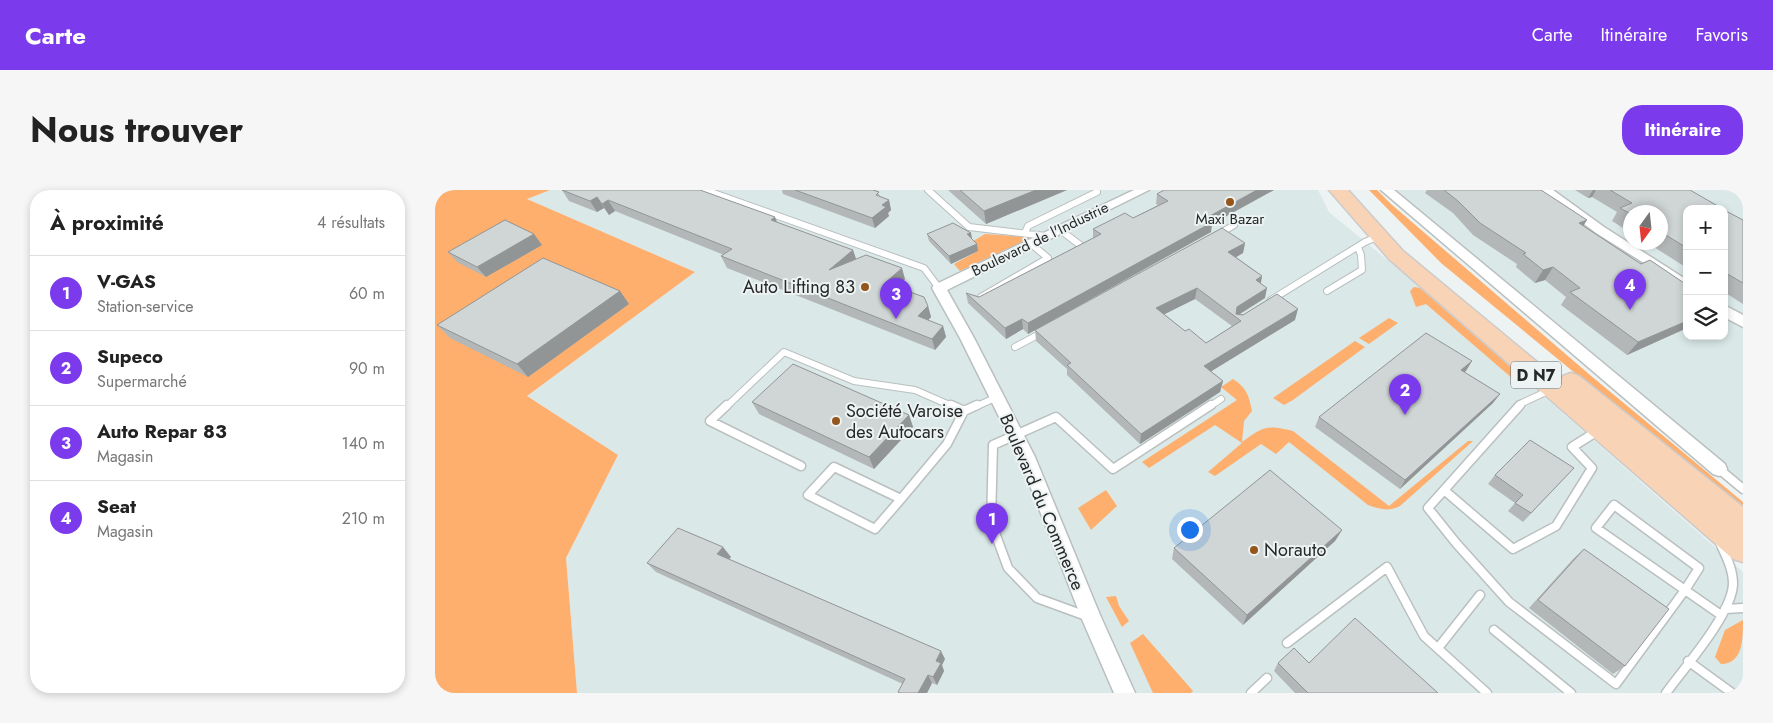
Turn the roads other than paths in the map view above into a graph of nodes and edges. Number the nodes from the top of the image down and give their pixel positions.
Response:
1 (705, 190) edge
2 (928, 190) edge
3 (1143, 190) edge
4 (1338, 190) edge
5 (1358, 190) edge
6 (1387, 190) edge
7 (1545, 190) edge
8 (1097, 192) dead end
9 (1234, 225) dead end
10 (1059, 229) junction
11 (1379, 236) junction
12 (1027, 238) junction
13 (1209, 240) edge
14 (1358, 247) junction
15 (1084, 248) edge
16 (1683, 283) edge
17 (939, 288) junction
18 (1327, 291) dead end
19 (976, 300) edge
20 (1262, 306) edge
21 (1728, 313) edge
22 (1743, 322) edge
23 (1049, 329) edge
24 (1015, 347) dead end
25 (1553, 389) junction
26 (997, 397) junction
27 (1221, 399) dead end
28 (964, 411) junction
29 (1601, 429) junction
30 (1016, 436) junction
31 (801, 466) dead end
32 (1719, 469) joint
33 (1743, 489) edge
34 (1444, 490) junction
35 (901, 499) junction
36 (1708, 521) junction
37 (1743, 523) edge
38 (1743, 550) edge
39 (1685, 590) junction
40 (1480, 595) dead end
41 (1743, 608) edge
42 (1723, 612) junction
43 (1091, 617) junction
44 (1494, 630) dead end
45 (1287, 644) dead end
46 (1438, 648) junction
47 (1688, 661) junction
48 (1267, 678) dead end
49 (1125, 693) edge
50 (1251, 693) edge
51 (1487, 693) edge
52 (1571, 693) edge
53 (1666, 693) edge
54 (1731, 693) edge

1 - 17 lane
2 - 12 lane
3 - 10 street, Boulevard de l'Industrie
4 - 11 main road, D N7
5 - 37 main road, D N7
6 - 32 street
7 - 16 street
8 - 12 lane
9 - 13 lane
10 - 12 street, Boulevard de l'Industrie
10 - 15 lane
11 - 14 lane
11 - 25 main road, D N7
12 - 17 street, Boulevard de l'Industrie
12 - 19 lane
14 - 18 lane
14 - 20 lane
17 - 26 street, Boulevard du Commerce
21 - 22 street
23 - 24 lane
25 - 29 main road, D N7
25 - 34 lane
26 - 28 lane
26 - 30 street, Boulevard du Commerce
27 - 30 lane
28 - 31 lane
28 - 35 lane
29 - 34 lane
29 - 36 main road, D N7
30 - 43 street, Boulevard du Commerce
30 - 43 lane
32 - 33 lane
34 - 39 lane
35 - 35 lane
36 - 38 main road, D N7
36 - 42 lane
39 - 39 lane
39 - 42 lane
40 - 46 lane
41 - 42 lane
42 - 47 lane
43 - 49 street, Boulevard du Commerce
44 - 52 lane
45 - 46 lane
46 - 51 lane
47 - 53 lane
47 - 54 lane
48 - 50 lane

